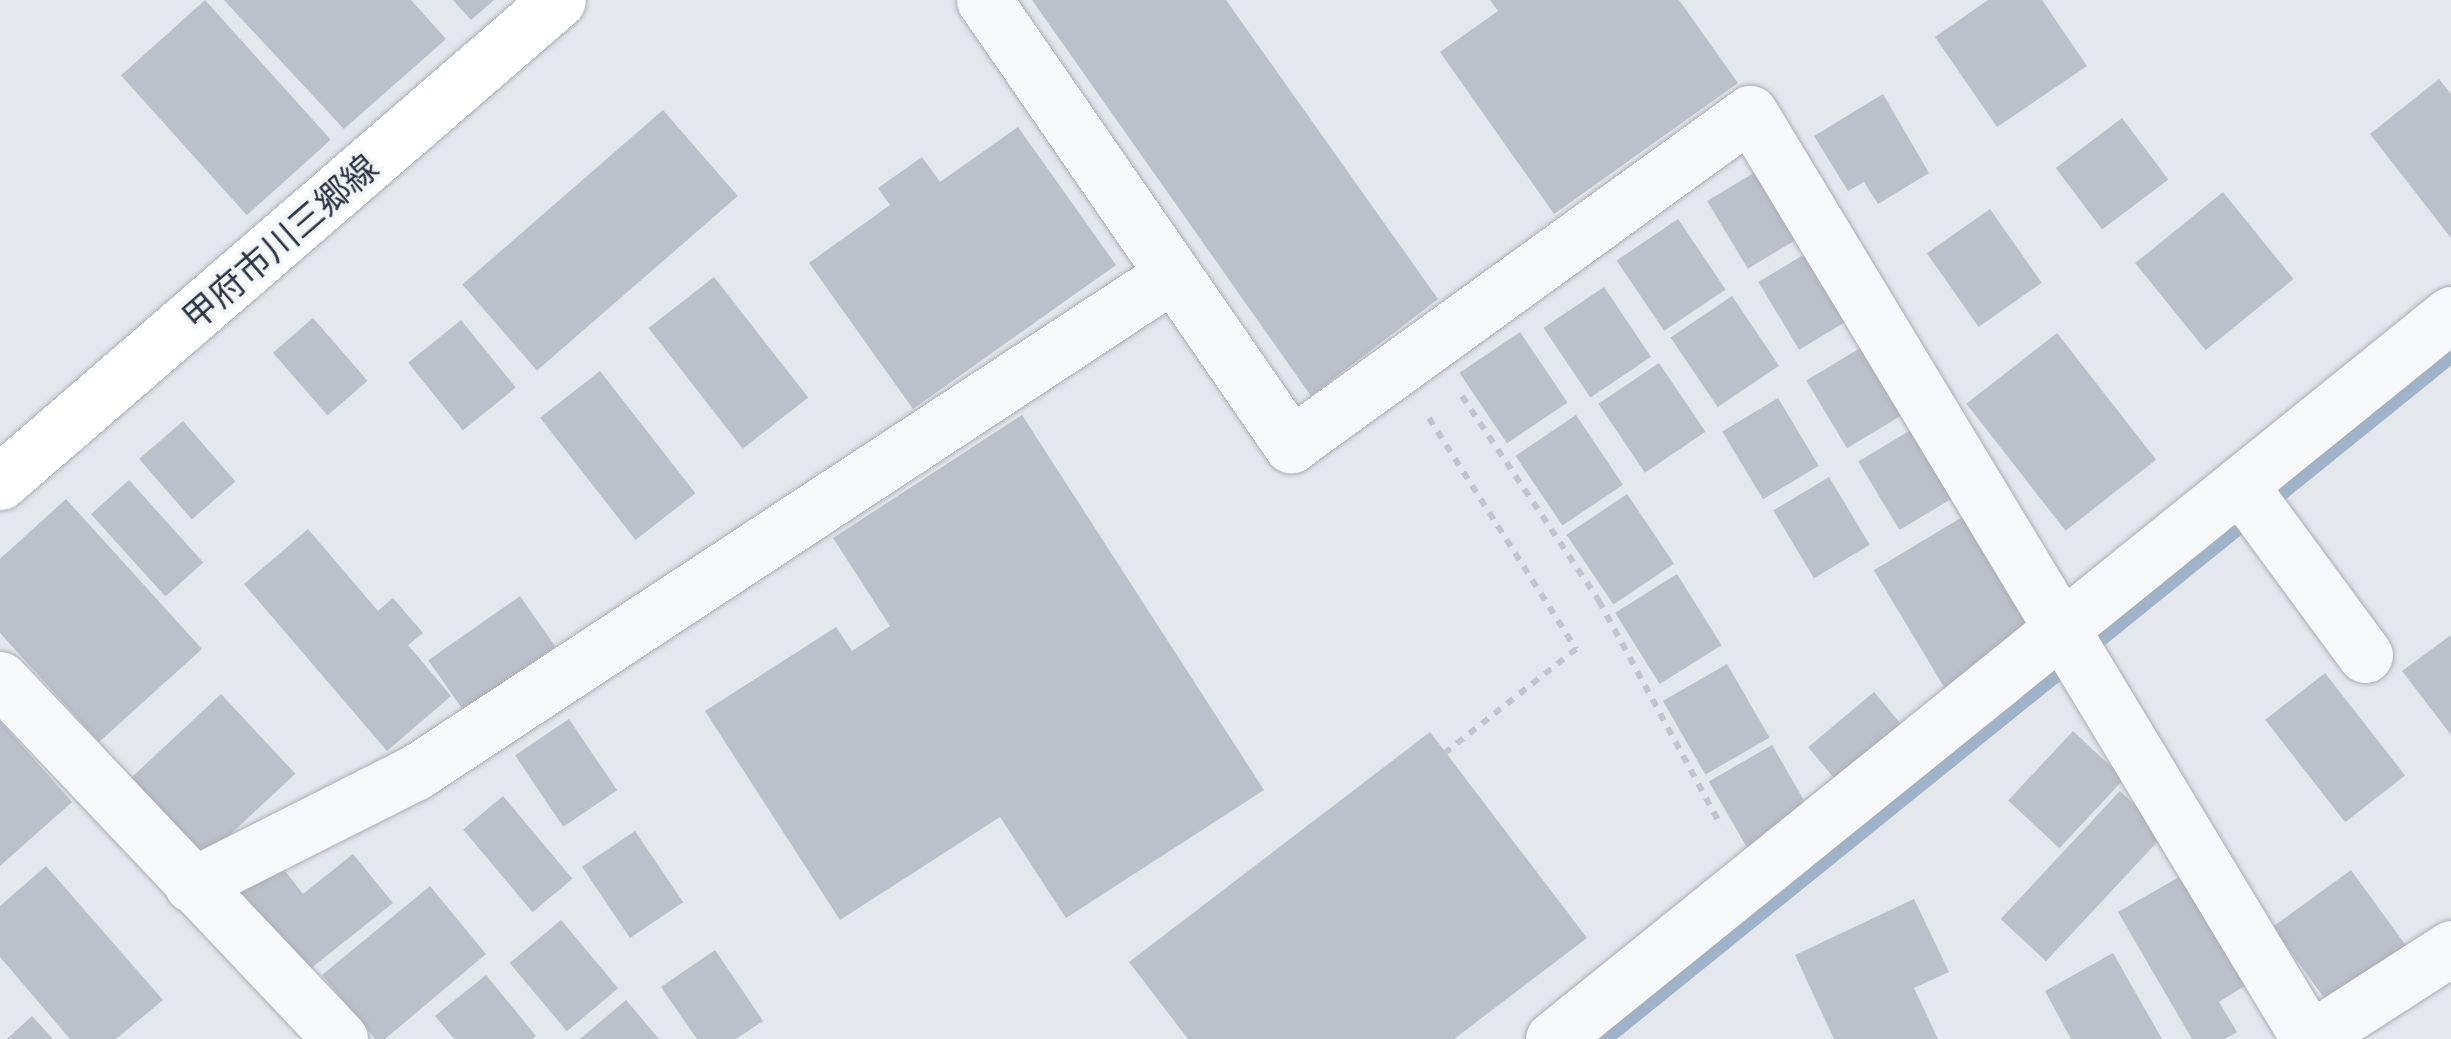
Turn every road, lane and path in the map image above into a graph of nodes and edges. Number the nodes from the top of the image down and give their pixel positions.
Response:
1 (558, 0) edge
2 (984, 0) edge
3 (1170, 276) junction
4 (2451, 314) edge
5 (1411, 354) junction
6 (0, 482) edge
7 (2254, 504) junction
8 (2075, 651) junction
9 (2365, 655) dead end
10 (0, 680) edge
11 (1445, 753) dead end
12 (1750, 880) junction
13 (192, 885) junction
14 (2451, 948) edge
15 (340, 1039) edge
16 (1553, 1039) edge
17 (2310, 1039) edge

1 - 6 main road, 甲府市川三郷線
2 - 3 street
3 - 5 street
3 - 13 street
4 - 7 street
5 - 8 street
5 - 11 path
5 - 12 path
7 - 8 street
7 - 9 street
8 - 12 street
8 - 17 street
10 - 13 street
12 - 16 street
13 - 15 street
14 - 17 street

